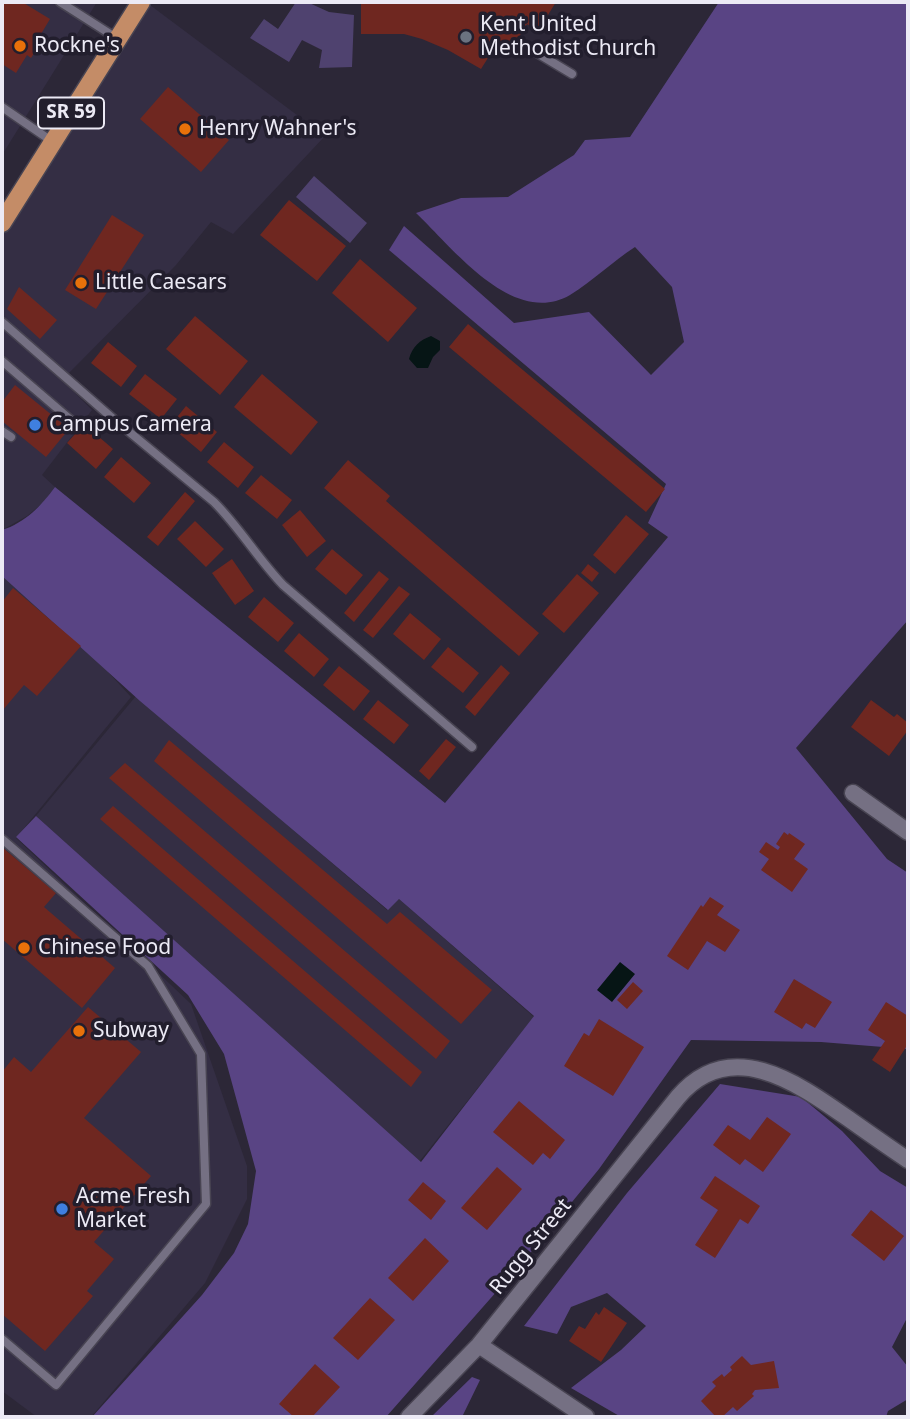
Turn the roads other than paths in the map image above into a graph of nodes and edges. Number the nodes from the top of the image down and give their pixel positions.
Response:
1 (60, 2) edge
2 (141, 2) edge
3 (118, 39) junction
4 (522, 44) dead end
5 (572, 74) dead end
6 (2, 107) edge
7 (53, 142) junction
8 (2, 223) edge
9 (2, 322) edge
10 (2, 361) edge
11 (72, 421) dead end
12 (2, 431) edge
13 (11, 437) dead end
14 (472, 747) dead end
15 (853, 793) dead end
16 (908, 832) edge
17 (2, 838) edge
18 (908, 1160) edge
19 (2, 1339) edge
20 (479, 1345) junction
21 (409, 1417) edge
22 (586, 1417) edge

1 - 3 lane
2 - 3 main road, SR 59
3 - 7 main road, SR 59
4 - 5 lane
6 - 7 lane
7 - 8 main road, SR 59
9 - 14 lane
10 - 11 lane
12 - 13 lane
15 - 16 street
17 - 19 lane
18 - 20 street, Rugg Street
20 - 21 street, Rugg Street
20 - 22 street

